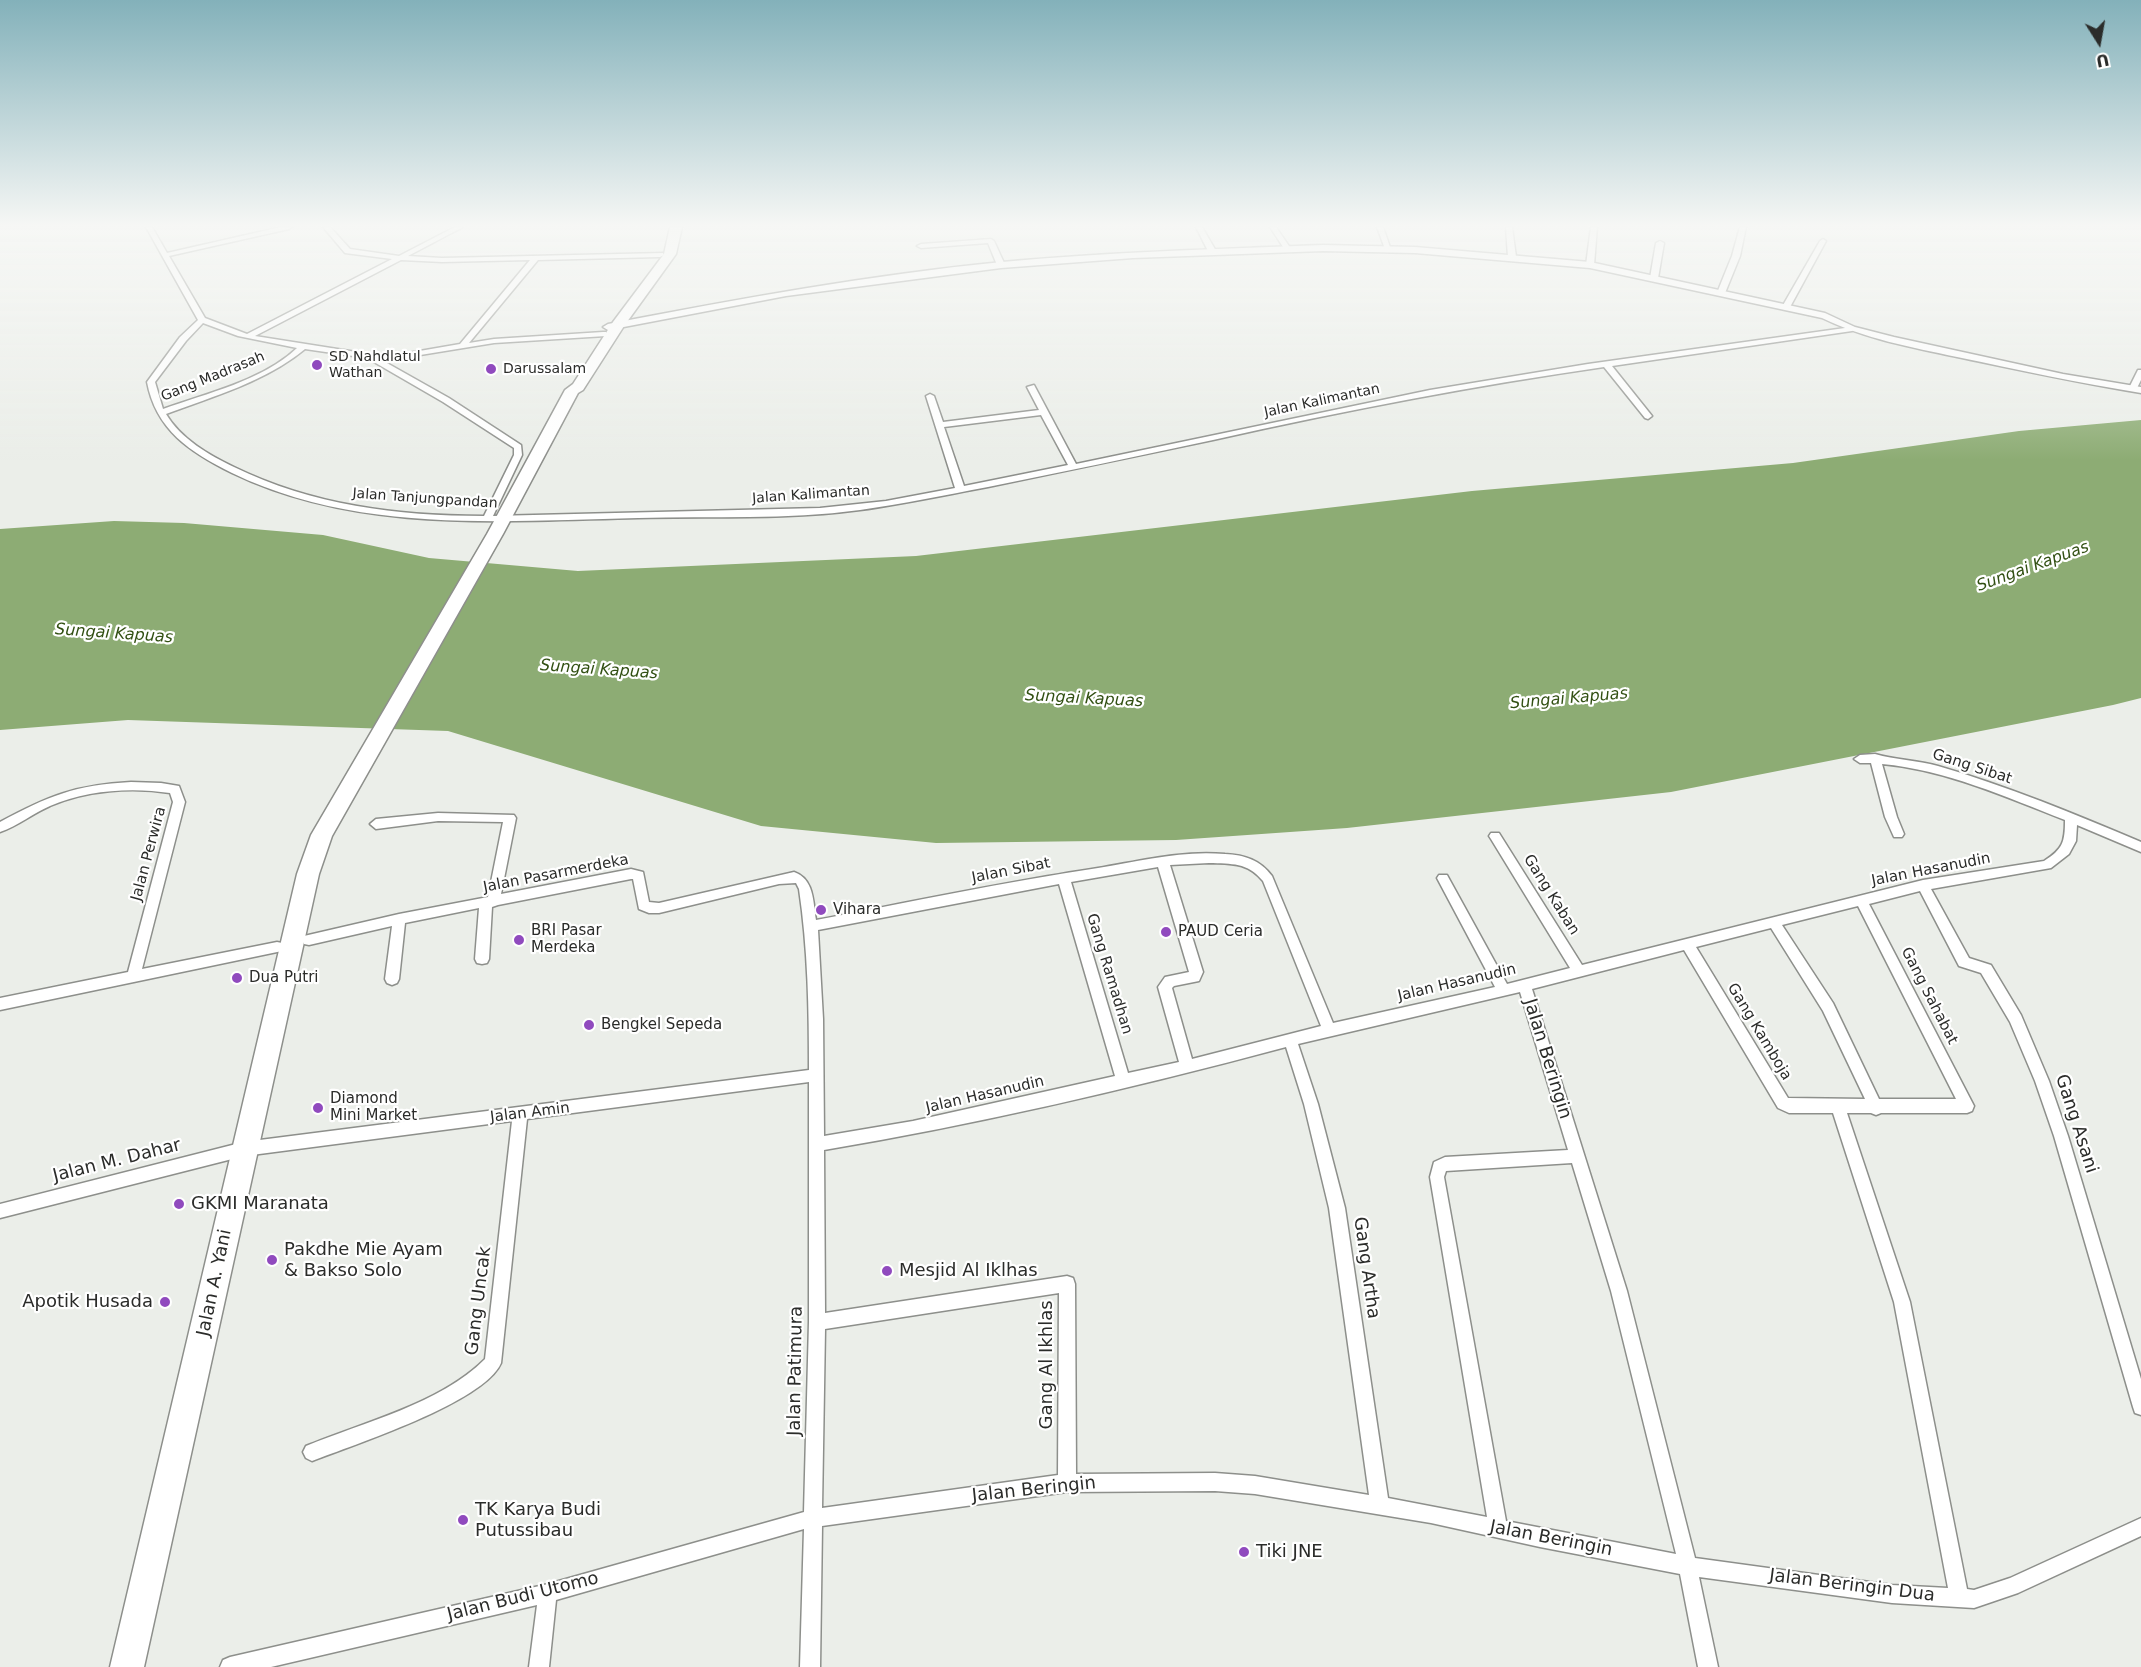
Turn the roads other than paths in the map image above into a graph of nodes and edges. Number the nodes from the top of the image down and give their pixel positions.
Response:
1 (194, 305) edge
2 (308, 305) edge
3 (497, 305) edge
4 (626, 305) edge
5 (629, 305) edge
6 (733, 305) edge
7 (1776, 305) edge
8 (1786, 307) joint
9 (202, 320) junction
10 (1852, 329) junction
11 (607, 333) junction
12 (248, 336) junction
13 (464, 344) junction
14 (304, 345) junction
15 (369, 356) junction
16 (1606, 364) junction
17 (2141, 372) edge
18 (1031, 387) dead end
19 (2137, 389) edge
20 (930, 396) dead end
21 (1044, 412) junction
22 (161, 413) junction
23 (1648, 416) dead end
24 (938, 425) junction
25 (1072, 467) junction
26 (960, 489) junction
27 (495, 524) junction
28 (1875, 758) junction
29 (1860, 759) dead end
30 (2071, 818) junction
31 (376, 824) dead end
32 (0, 827) edge
33 (1898, 834) dead end
34 (1495, 836) dead end
35 (2137, 842) edge
36 (1163, 862) junction
37 (1063, 878) junction
38 (1443, 878) dead end
39 (1923, 885) junction
40 (1861, 900) junction
41 (490, 903) junction
42 (399, 920) junction
43 (1774, 923) junction
44 (811, 926) junction
45 (309, 940) dead end
46 (1686, 944) junction
47 (277, 947) dead end
48 (482, 959) dead end
49 (1579, 971) junction
50 (134, 975) junction
51 (392, 979) dead end
52 (1524, 984) junction
53 (1503, 989) junction
54 (0, 1004) edge
55 (1329, 1029) junction
56 (1290, 1040) junction
57 (1187, 1066) junction
58 (816, 1075) junction
59 (1123, 1079) junction
60 (1967, 1106) joint
61 (1838, 1107) junction
62 (1876, 1108) junction
63 (520, 1114) junction
64 (818, 1144) junction
65 (244, 1149) junction
66 (1577, 1156) junction
67 (0, 1211) edge
68 (817, 1322) junction
69 (2141, 1407) edge
70 (312, 1452) dead end
71 (1067, 1483) junction
72 (1380, 1507) junction
73 (813, 1518) junction
74 (2141, 1527) edge
75 (1498, 1529) junction
76 (1688, 1566) junction
77 (548, 1593) junction
78 (1959, 1598) junction
79 (127, 1667) edge
80 (230, 1667) edge
81 (539, 1667) edge
82 (810, 1667) edge
83 (1707, 1667) edge

1 - 9 street
2 - 12 street
3 - 13 street
4 - 11 highway
5 - 11 highway
6 - 11 street
7 - 8 street
8 - 10 street
9 - 12 street
9 - 22 street, Jalan Tanjungpandan
10 - 16 street, Jalan Kalimantan
10 - 19 street, Jalan Kalimantan
11 - 13 street
11 - 27 highway, Jalan A. Yani
12 - 14 street
13 - 15 street
14 - 15 street
14 - 22 street, Gang Madrasah
15 - 27 street
16 - 23 street
16 - 25 street, Jalan Kalimantan
17 - 19 street
18 - 21 street
20 - 24 street
21 - 24 street
21 - 25 street
22 - 27 street, Jalan Tanjungpandan
24 - 26 street
25 - 26 street, Jalan Kalimantan
26 - 27 street, Jalan Kalimantan
27 - 65 highway, Jalan A. Yani
28 - 29 street, Gang Sibat
28 - 30 street, Gang Sibat
28 - 33 street
30 - 35 street, Gang Sibat
30 - 39 street, Jalan Hasanudin
31 - 41 street
32 - 50 street, Jalan Perwira
34 - 49 street, Gang Kaban
36 - 37 street, Jalan Sibat
36 - 55 street, Jalan Sibat
36 - 57 street
37 - 44 street, Jalan Sibat
37 - 59 street, Gang Ramadhan
38 - 53 street
39 - 40 street, Jalan Hasanudin
39 - 69 street, Gang Asani
40 - 43 street, Jalan Hasanudin
40 - 60 street, Gang Sahabat
41 - 42 street, Jalan Pasarmerdeka
41 - 44 street, Jalan Pasarmerdeka
41 - 48 street
42 - 45 street, Jalan Pasarmerdeka
42 - 51 street
43 - 46 street, Jalan Hasanudin
43 - 62 street
44 - 58 street, Jalan Pasarmerdeka
46 - 49 street, Jalan Hasanudin
46 - 61 street, Gang Kamboja
47 - 50 street
49 - 52 street, Jalan Hasanudin
50 - 54 street
52 - 53 street, Jalan Hasanudin
52 - 66 street, Jalan Beringin
53 - 55 street, Jalan Hasanudin
55 - 56 street, Jalan Hasanudin
56 - 57 street, Jalan Hasanudin
56 - 72 street, Gang Artha
57 - 59 street, Jalan Hasanudin
58 - 63 street, Jalan Amin
58 - 64 street, Jalan Patimura
59 - 64 street, Jalan Hasanudin
60 - 62 street, Gang Kamboja
61 - 62 street, Gang Kamboja
61 - 78 street
63 - 65 street, Jalan Amin
63 - 70 street, Gang Uncak
64 - 68 street, Jalan Patimura
65 - 67 street, Jalan M. Dahar
65 - 79 highway, Jalan A. Yani
66 - 75 street
66 - 76 street, Jalan Beringin
68 - 71 street, Gang Al Ikhlas
68 - 73 street, Jalan Patimura
71 - 72 street, Jalan Beringin
71 - 73 street, Jalan Beringin
72 - 75 street, Jalan Beringin
73 - 77 street, Jalan Budi Utomo
73 - 82 street, Jalan Patimura
74 - 78 street, Jalan Beringin Dua
75 - 76 street, Jalan Beringin
76 - 78 street, Jalan Beringin Dua
76 - 83 street
77 - 80 street, Jalan Budi Utomo
77 - 81 street

